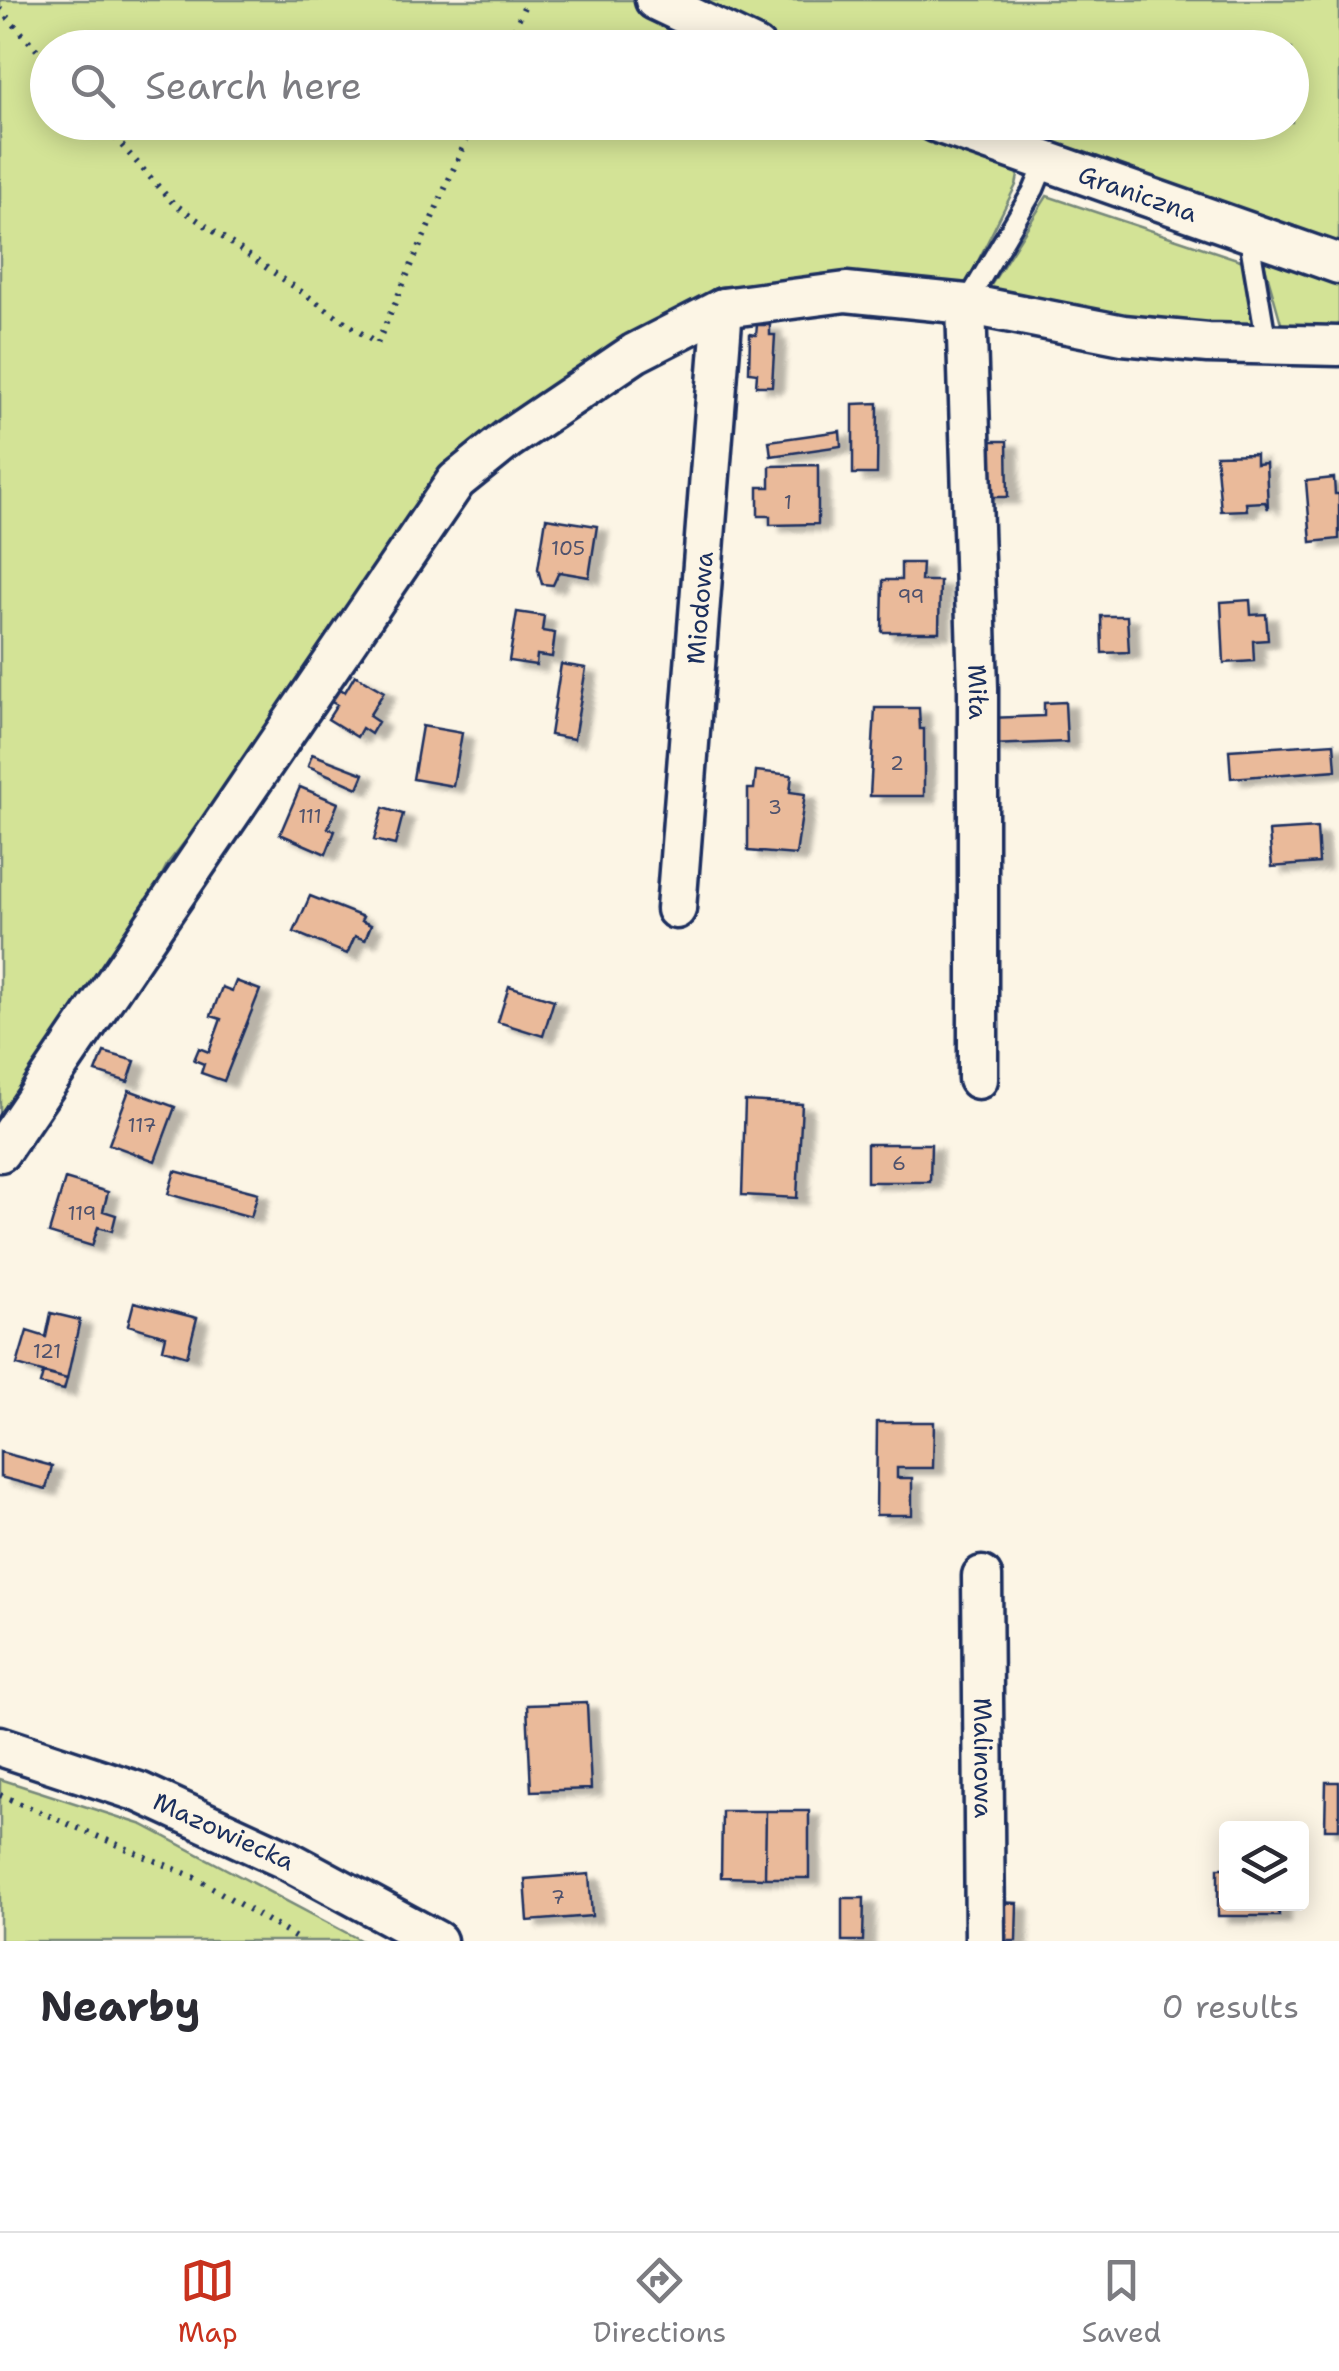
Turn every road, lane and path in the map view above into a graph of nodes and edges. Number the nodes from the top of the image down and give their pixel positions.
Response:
1 (527, 0) edge
2 (655, 0) edge
3 (0, 9) edge
4 (514, 30) edge
5 (718, 30) edge
6 (30, 42) edge
7 (117, 140) edge
8 (466, 140) edge
9 (988, 140) edge
10 (1046, 160) junction
11 (1248, 228) junction
12 (1339, 264) edge
13 (966, 304) junction
14 (723, 308) junction
15 (1267, 345) junction
16 (1339, 346) edge
17 (676, 909) dead end
18 (978, 1079) dead end
19 (0, 1152) edge
20 (982, 1576) dead end
21 (0, 1746) edge
22 (0, 1794) edge
23 (301, 1941) edge
24 (437, 1941) edge
25 (985, 1941) edge

1 - 4 path
2 - 5 street
3 - 6 path
7 - 8 path
9 - 10 street, Graniczna
10 - 11 street, Graniczna
10 - 13 lane
11 - 12 street, Graniczna
11 - 15 lane
13 - 14 street
13 - 15 street
13 - 18 street, Miła
14 - 17 street, Miodowa
14 - 19 street
15 - 16 street
20 - 25 street, Malinowa
21 - 24 street, Mazowiecka
22 - 23 path

